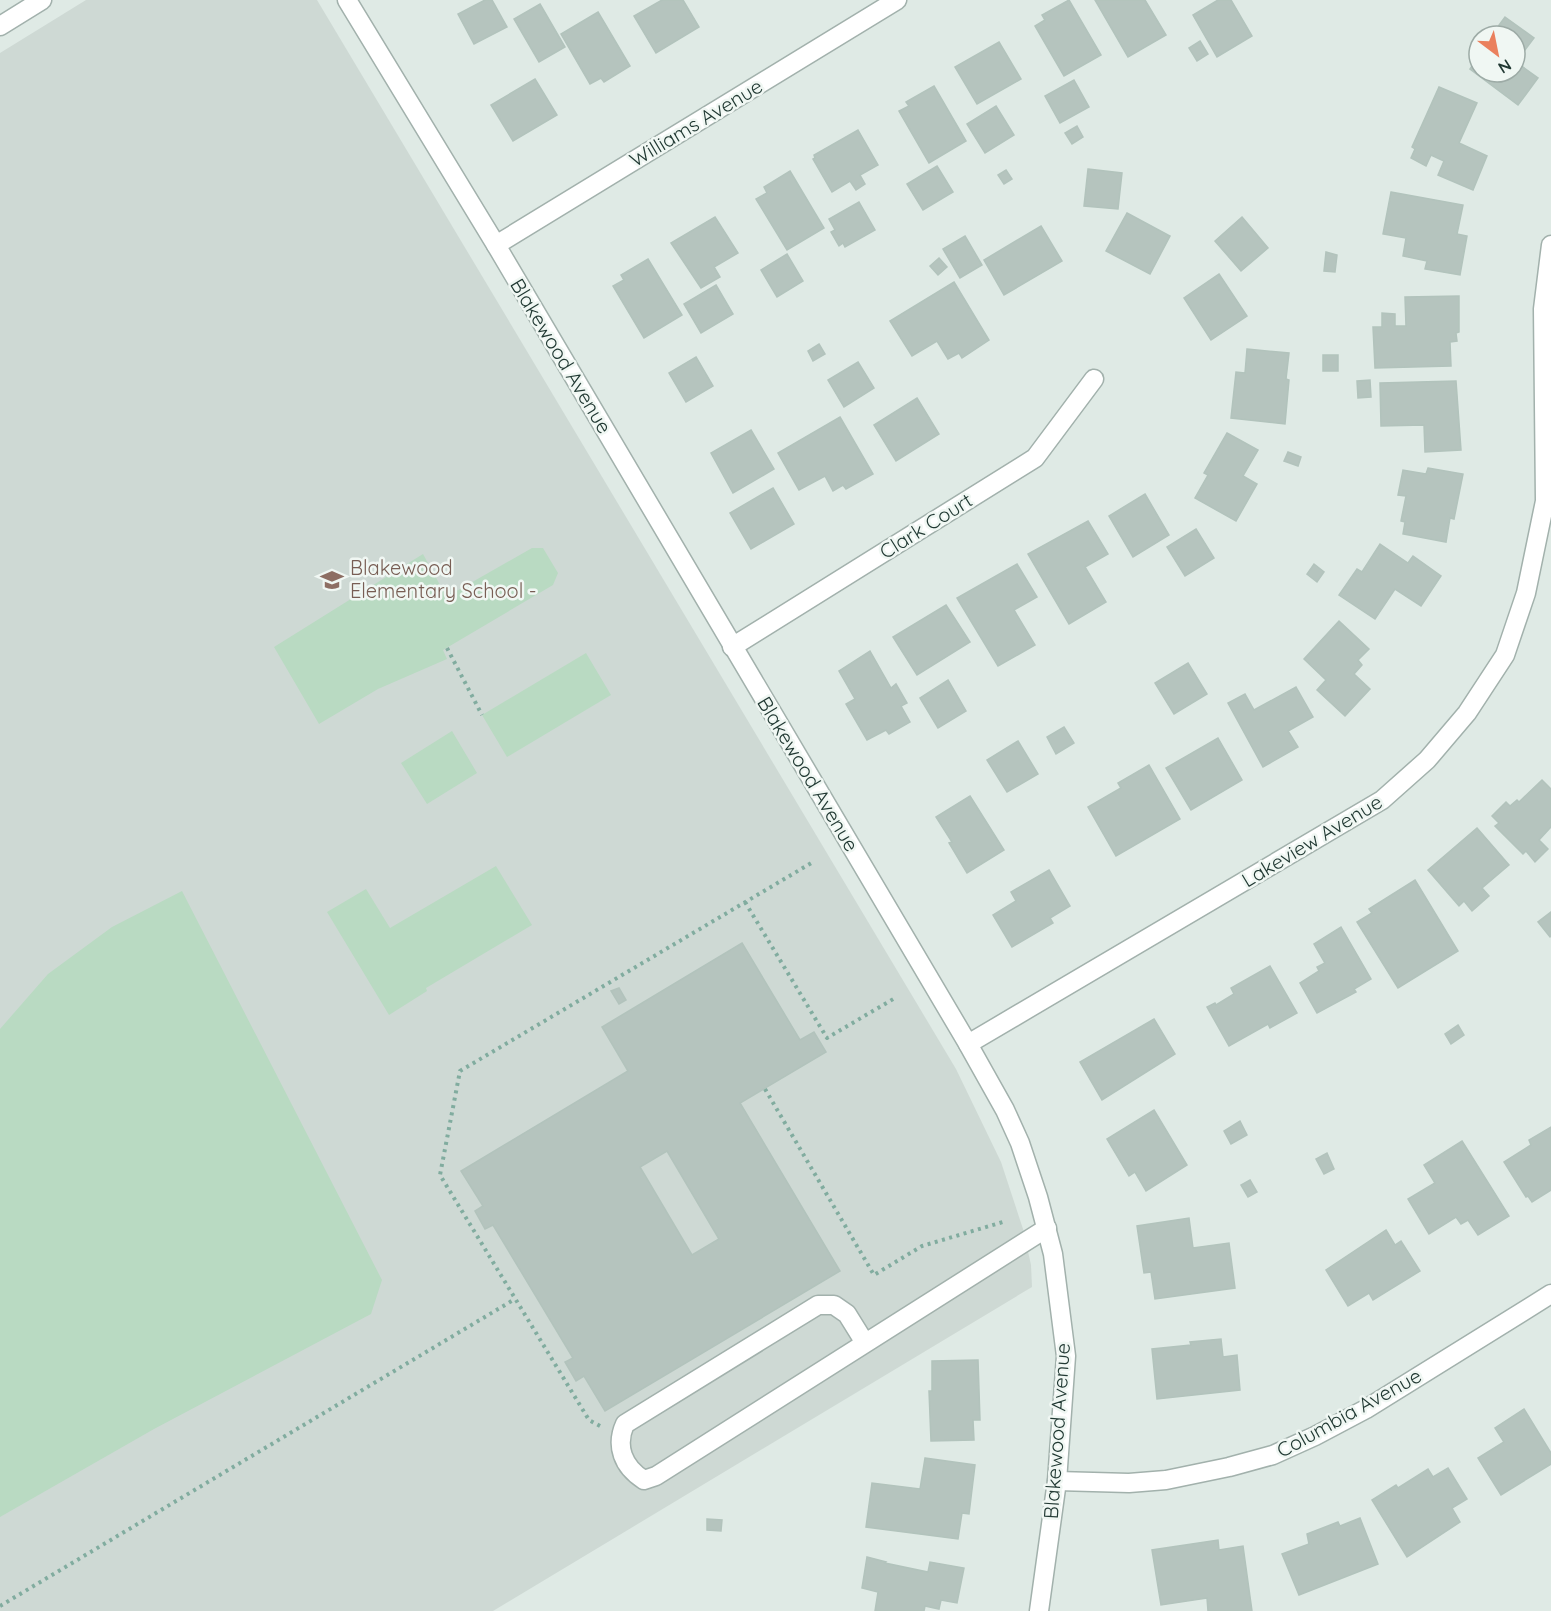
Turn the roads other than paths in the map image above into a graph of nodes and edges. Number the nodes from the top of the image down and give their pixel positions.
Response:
1 (42, 0) edge
2 (346, 0) edge
3 (897, 0) edge
4 (0, 26) edge
5 (496, 245) junction
6 (1551, 245) edge
7 (1095, 379) dead end
8 (1548, 402) edge
9 (732, 647) junction
10 (968, 1044) junction
11 (1047, 1228) junction
12 (1551, 1294) edge
13 (865, 1343) junction
14 (1057, 1480) junction
15 (1039, 1611) edge

1 - 4 street
2 - 5 street, Blakewood Avenue
3 - 5 street, Williams Avenue
5 - 9 street, Blakewood Avenue
6 - 8 street, Lakeview Avenue
7 - 9 street, Clark Court
8 - 10 street, Lakeview Avenue
9 - 10 street, Blakewood Avenue
10 - 11 street, Blakewood Avenue
11 - 13 street
11 - 14 street, Blakewood Avenue
12 - 14 street, Columbia Avenue
13 - 13 street
14 - 15 street, Blakewood Avenue

